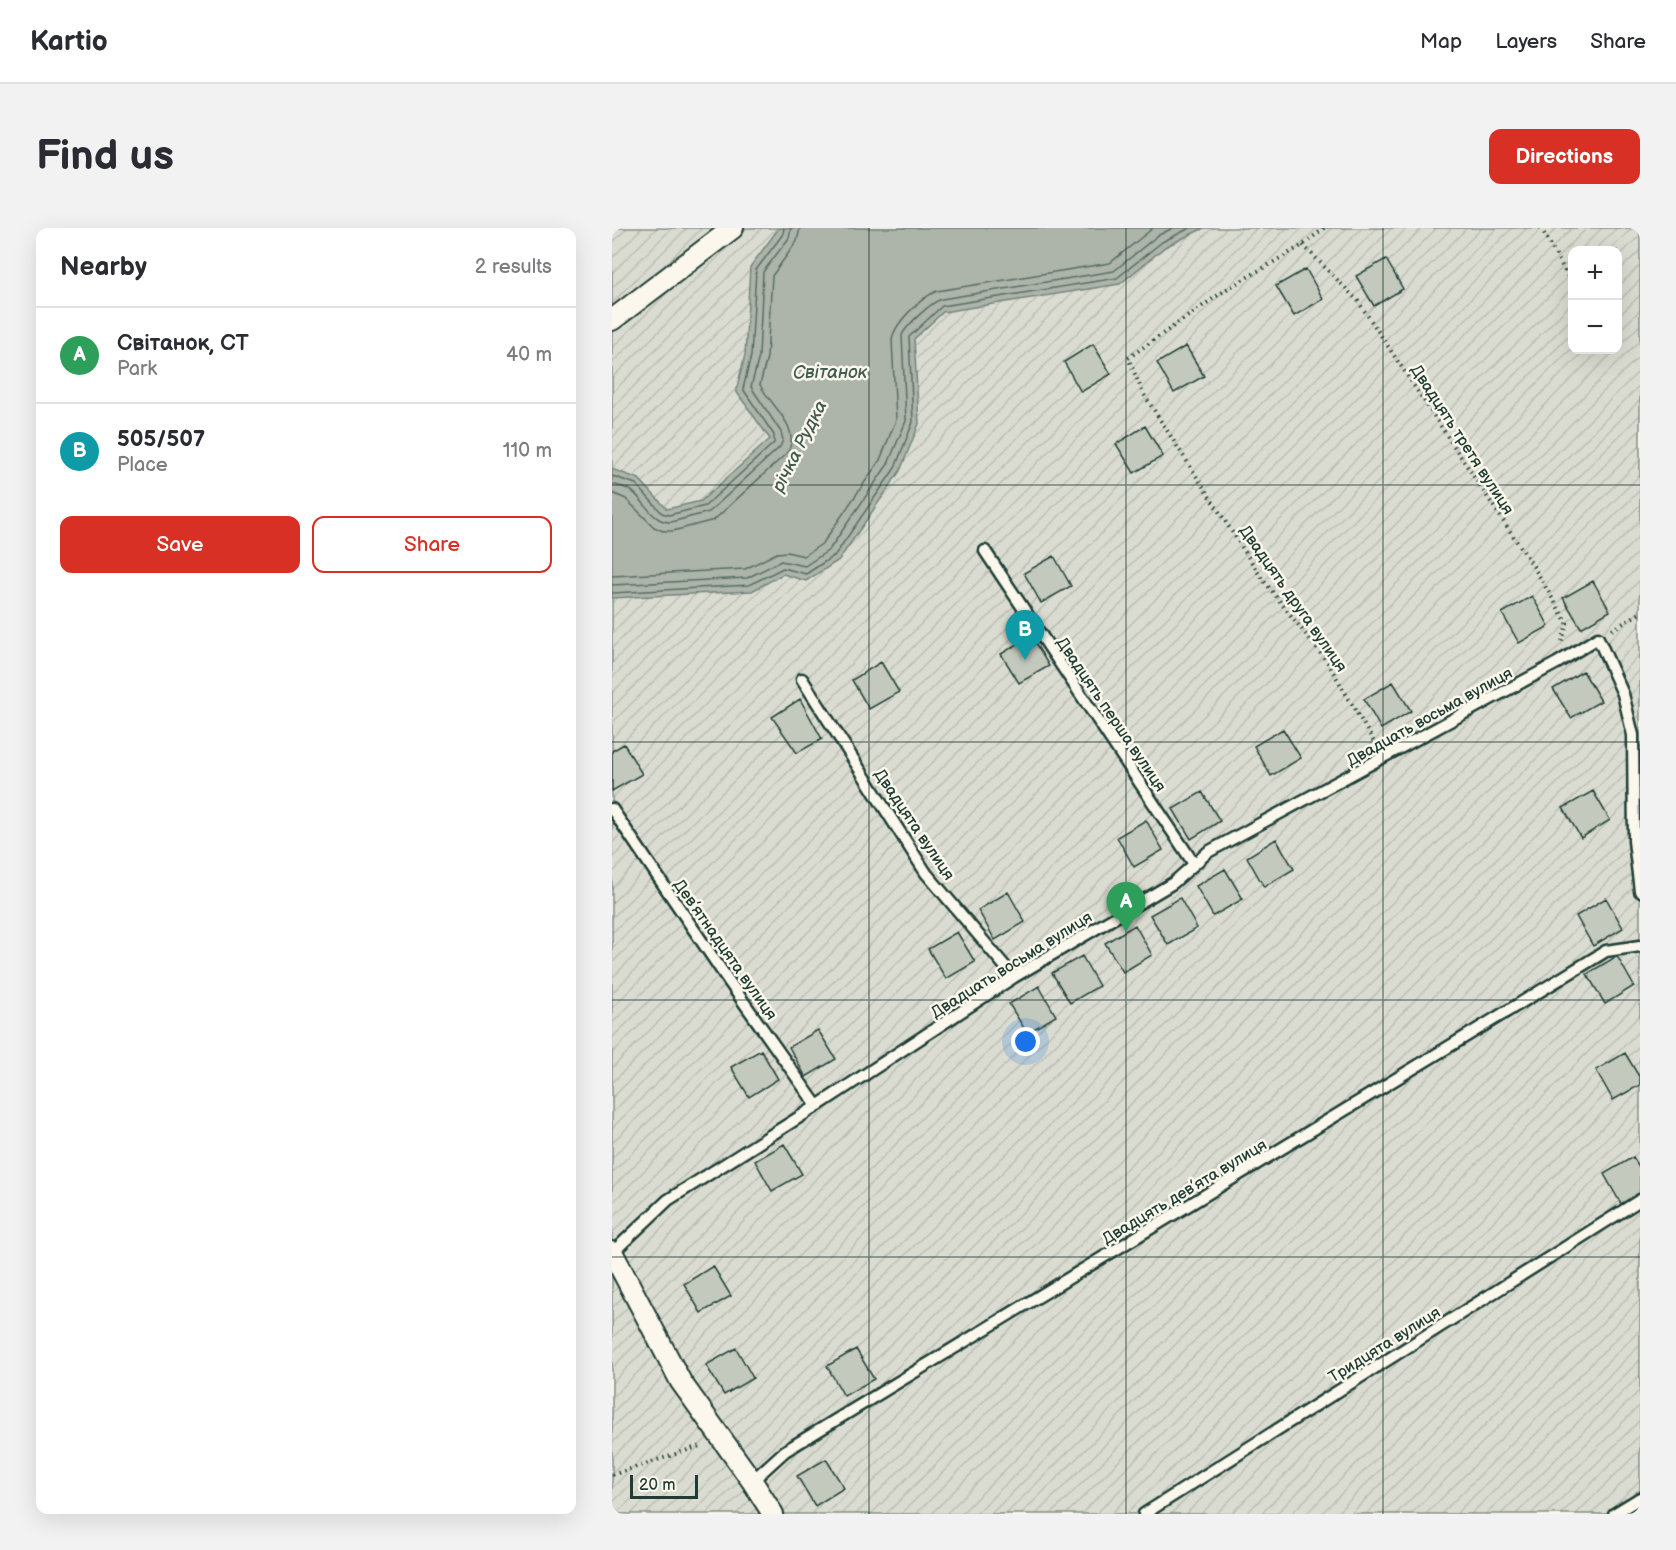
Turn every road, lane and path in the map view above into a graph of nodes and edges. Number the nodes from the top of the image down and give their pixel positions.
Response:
1 (1324, 228) edge
2 (1541, 228) edge
3 (730, 229) edge
4 (1303, 245) junction
5 (1568, 277) edge
6 (612, 320) edge
7 (985, 551) dead end
8 (1640, 614) edge
9 (1599, 638) junction
10 (1557, 663) junction
11 (802, 679) dead end
12 (1383, 758) junction
13 (612, 809) edge
14 (1194, 864) junction
15 (1640, 891) edge
16 (1640, 946) edge
17 (1014, 977) junction
18 (817, 1106) junction
19 (1640, 1200) edge
20 (612, 1253) edge
21 (722, 1439) junction
22 (612, 1475) edge
23 (752, 1481) junction
24 (1640, 1498) edge
25 (773, 1514) edge
26 (1144, 1514) edge
27 (1614, 1514) edge

1 - 4 path
2 - 5 path
3 - 6 street
4 - 10 path, Двадцять третя вулиця
4 - 12 path, Двадцять друга вулиця
7 - 14 lane, Двадцять перша вулиця
8 - 9 path
9 - 10 lane, Двадцать восьма вулиця
9 - 15 lane
10 - 12 lane, Двадцать восьма вулиця
11 - 17 lane, Двадцята вулиця
12 - 14 lane, Двадцать восьма вулиця
13 - 18 lane, Дев’ятнадцята вулиця
14 - 17 lane, Двадцать восьма вулиця
16 - 23 lane, Двадцять дев’ята вулиця
17 - 18 lane, Двадцать восьма вулиця
18 - 20 lane, Двадцать восьма вулиця
19 - 26 lane, Тридцята вулиця
20 - 21 street
21 - 22 path
21 - 23 street
23 - 25 street
24 - 27 lane

